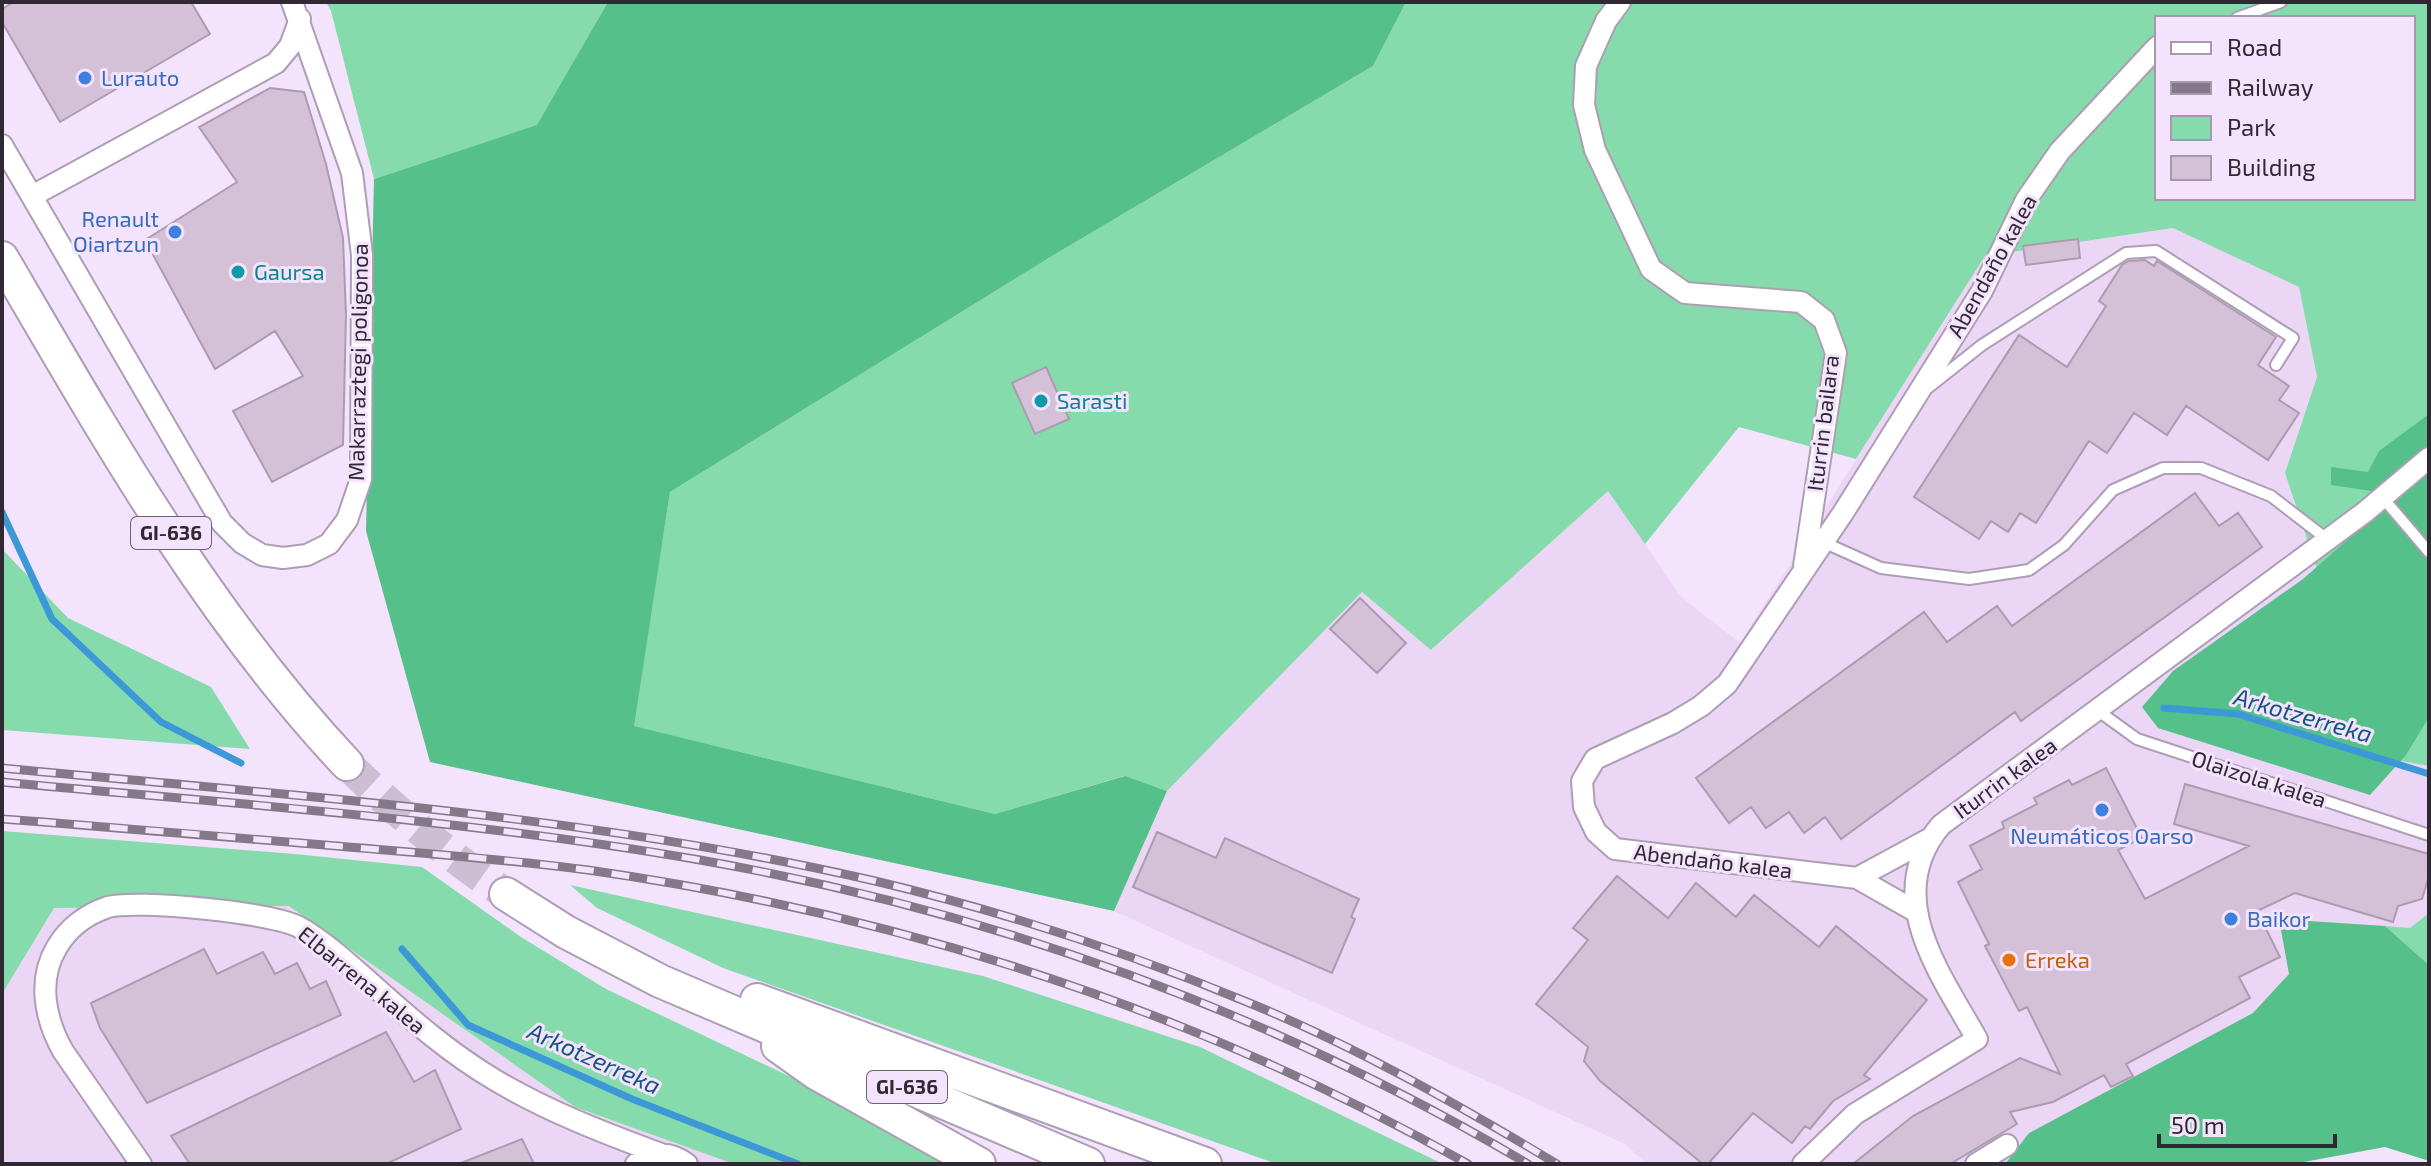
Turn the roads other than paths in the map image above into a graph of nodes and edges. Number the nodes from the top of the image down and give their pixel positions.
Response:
1 (1620, 2) edge
2 (2281, 2) edge
3 (296, 10) edge
4 (2242, 16) edge
5 (2155, 49) edge
6 (2, 145) edge
7 (32, 196) junction
8 (2, 258) edge
9 (2276, 365) dead end
10 (1915, 398) junction
11 (2429, 458) edge
12 (2383, 498) junction
13 (2328, 540) junction
14 (1823, 542) junction
15 (2429, 552) edge
16 (1803, 572) junction
17 (2097, 710) junction
18 (347, 764) tunnel mouth
19 (2429, 835) edge
20 (1929, 839) junction
21 (1857, 878) junction
22 (506, 894) tunnel mouth
23 (1915, 911) junction
24 (633, 968) junction
25 (727, 1009) junction
26 (2007, 1145) dead end
27 (661, 1154) junction
28 (689, 1163) edge
29 (141, 1164) edge
30 (636, 1164) edge
31 (979, 1164) edge
32 (1088, 1164) edge
33 (1205, 1164) edge
34 (1803, 1164) edge
35 (1976, 1164) edge

1 - 16 street, Iturrin bailara
2 - 4 lane
3 - 7 street, Makarraztegi poligonoa
3 - 7 street, Makarraztegi poligonoa
5 - 10 street, Abendaño kalea
6 - 7 street, Makarraztegi poligonoa
8 - 18 main road, GI-636
9 - 10 lane
10 - 14 street, Abendaño kalea
11 - 12 street, Iturrin kalea
12 - 13 street, Iturrin kalea
12 - 15 lane
13 - 14 lane
13 - 17 street, Iturrin kalea
14 - 16 street, Abendaño kalea
16 - 21 street, Abendaño kalea
17 - 19 lane, Olaizola kalea
17 - 20 street, Iturrin kalea
20 - 21 street
20 - 23 street, Iturrin kalea
21 - 23 street
22 - 24 main road, GI-636
23 - 34 street, Iturrin kalea
24 - 25 main road, GI-636
24 - 33 main road
25 - 31 main road
25 - 32 main road, GI-636
26 - 35 street
27 - 28 street, Elbarrena kalea
27 - 29 street, Elbarrena kalea
27 - 30 street

